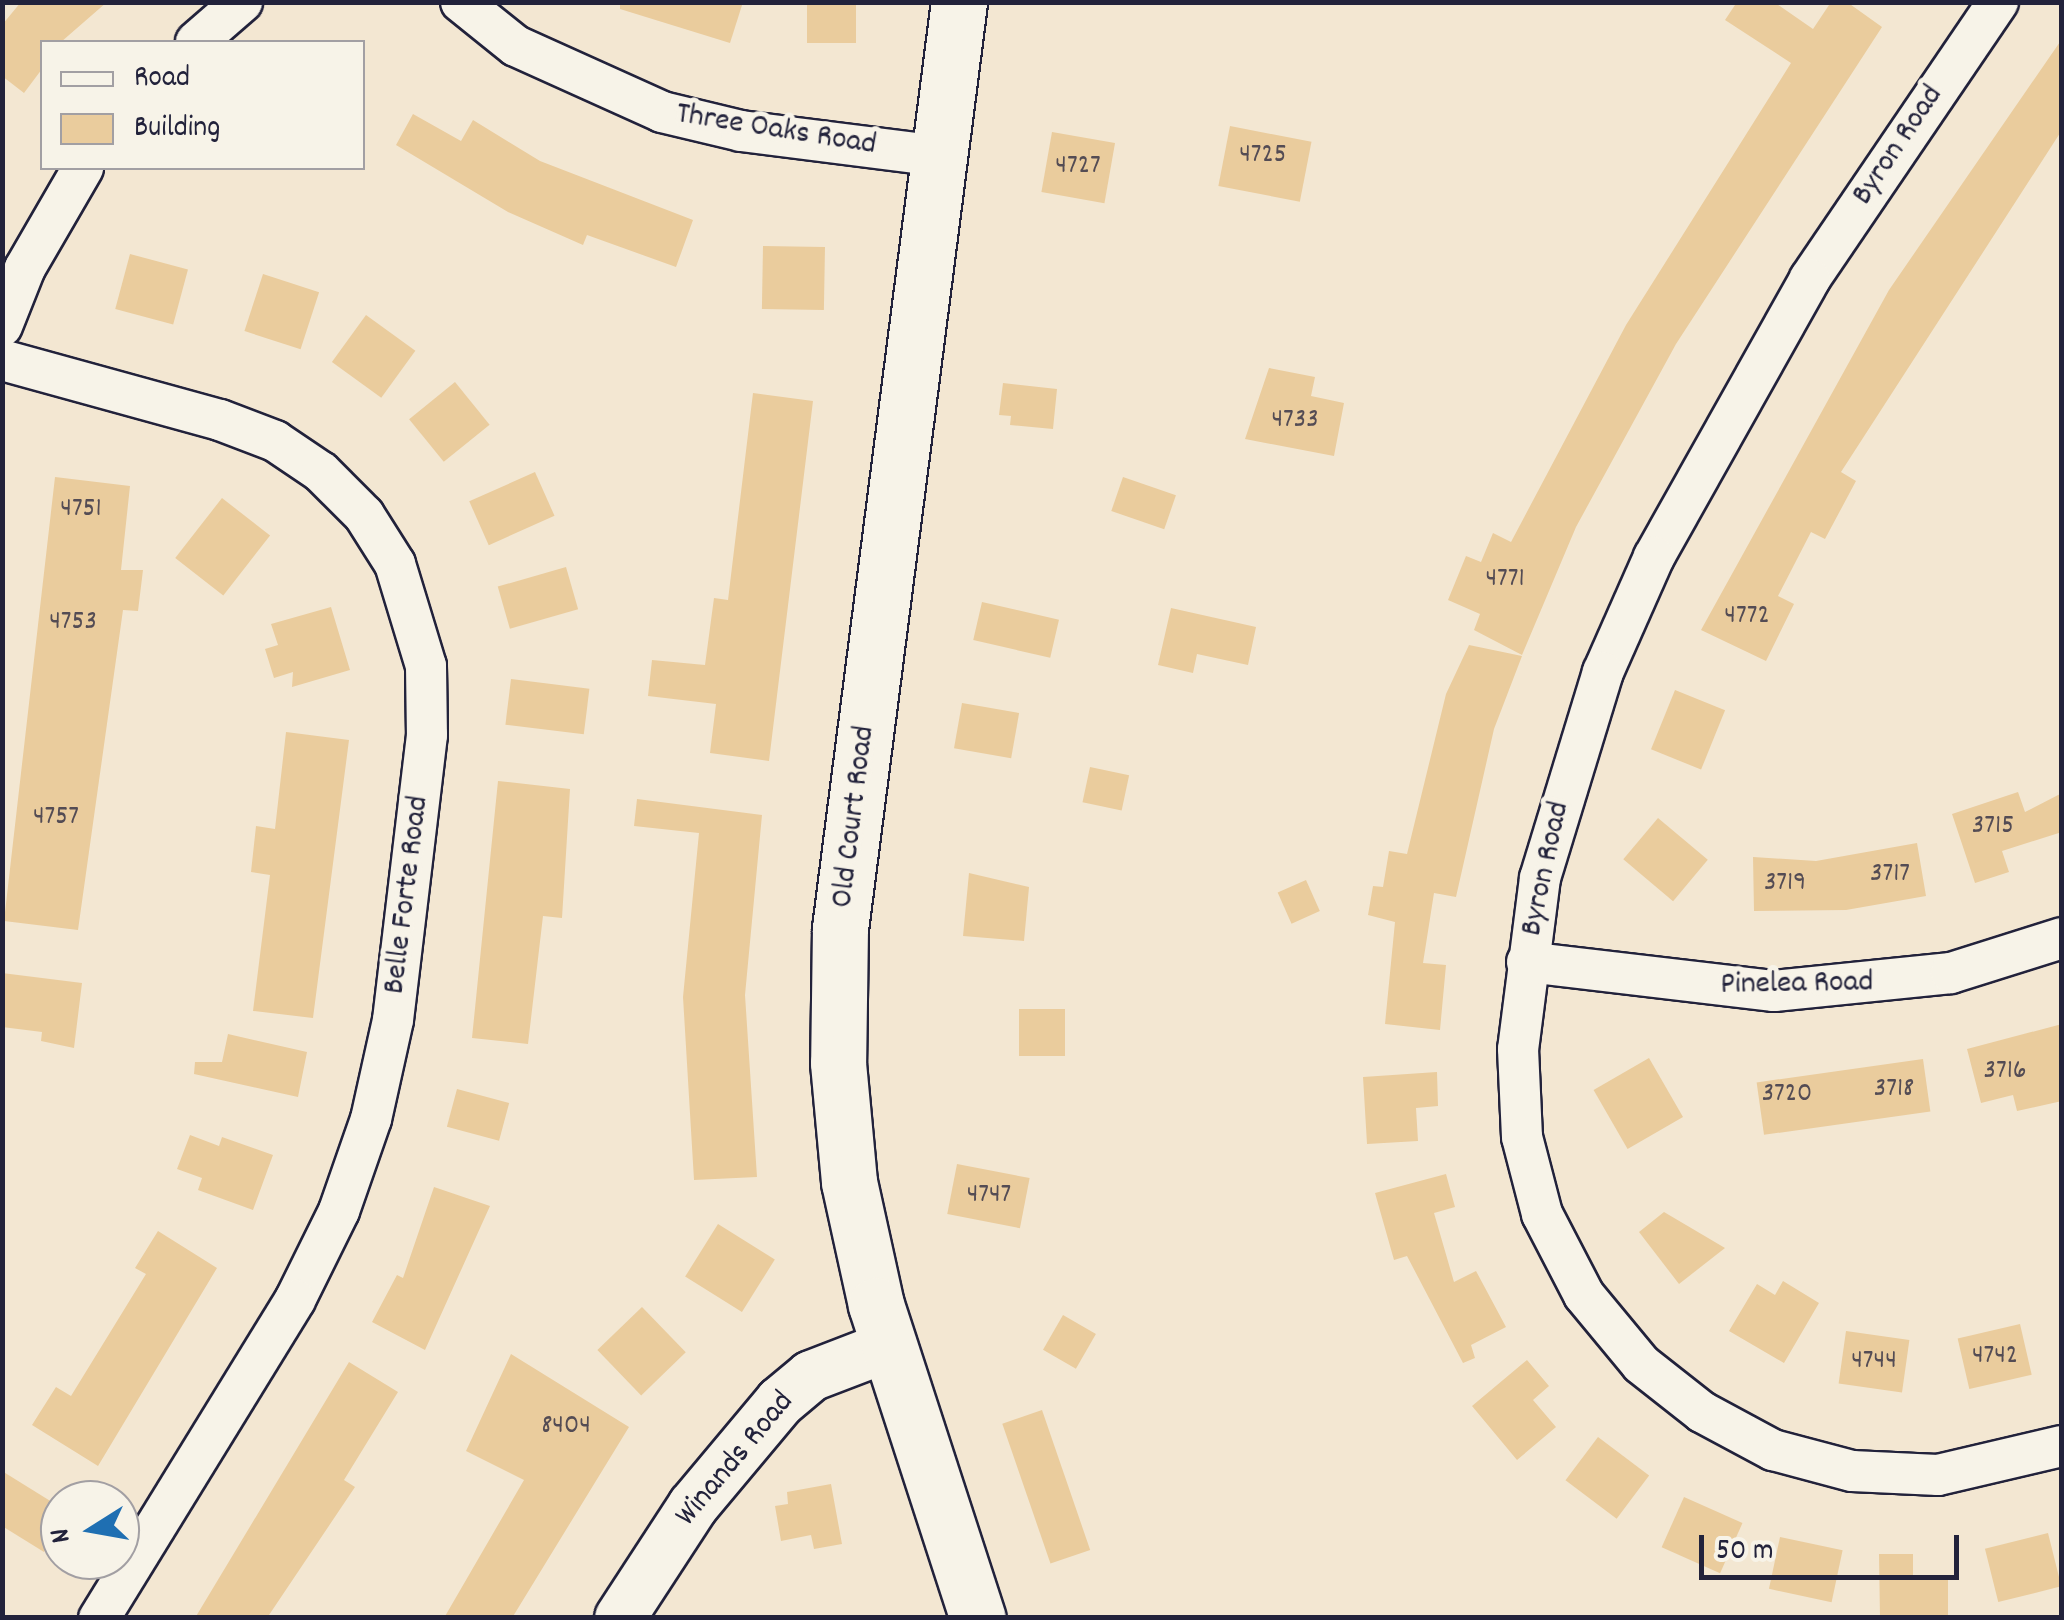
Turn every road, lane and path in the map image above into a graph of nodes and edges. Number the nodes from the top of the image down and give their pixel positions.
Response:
1 (242, 2) edge
2 (462, 2) edge
3 (959, 2) edge
4 (1998, 2) edge
5 (198, 40) edge
6 (940, 156) junction
7 (82, 170) edge
8 (2, 326) edge
9 (2, 360) edge
10 (2062, 938) edge
11 (1527, 962) junction
12 (888, 1346) junction
13 (2062, 1446) edge
14 (99, 1618) edge
15 (620, 1618) edge
16 (978, 1618) edge

1 - 5 street
2 - 6 street, Three Oaks Road
3 - 6 main road, Old Court Road
4 - 11 street, Byron Road
6 - 12 main road, Old Court Road
7 - 8 street
9 - 14 street, Belle Forte Road
10 - 11 street, Pinelea Road
11 - 13 street, Byron Road
12 - 15 street, Winands Road
12 - 16 main road, Old Court Road

